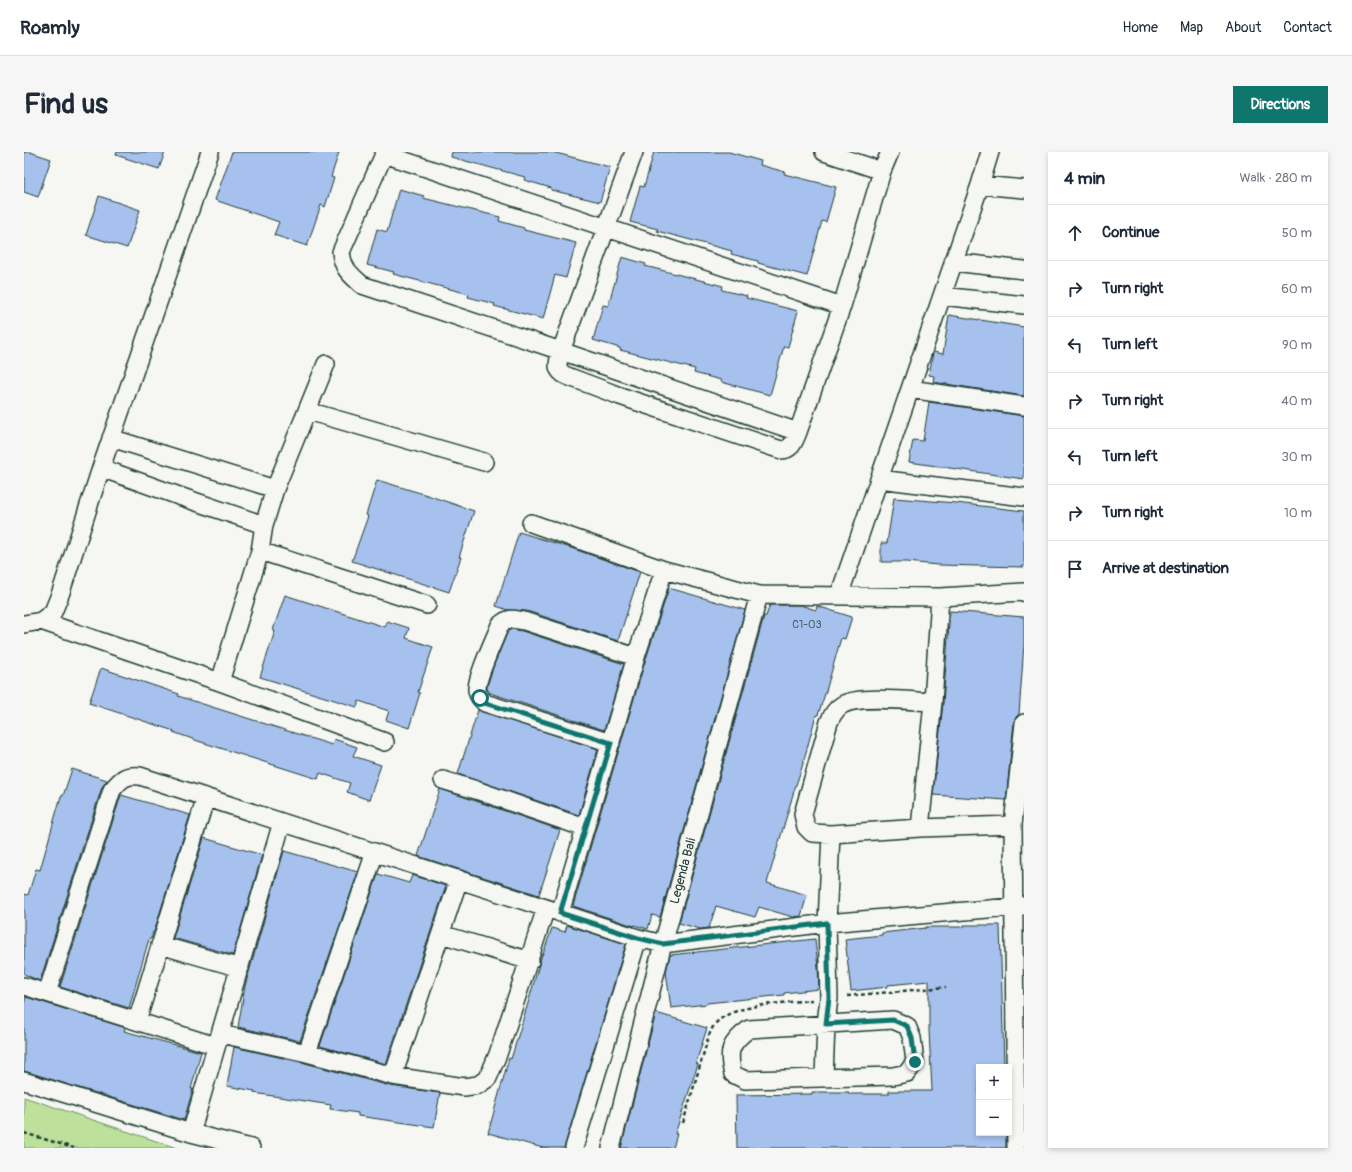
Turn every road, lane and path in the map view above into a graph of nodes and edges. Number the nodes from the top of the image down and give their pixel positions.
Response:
1 (210, 152) edge
2 (634, 152) edge
3 (824, 152) edge
4 (890, 152) edge
5 (990, 152) edge
6 (384, 153) edge
7 (882, 171) junction
8 (980, 185) junction
9 (1024, 189) edge
10 (606, 228) junction
11 (953, 262) junction
12 (1024, 270) edge
13 (942, 296) junction
14 (1024, 305) edge
15 (842, 306) junction
16 (561, 351) junction
17 (326, 364) dead end
18 (910, 389) junction
19 (1024, 406) edge
20 (308, 411) junction
21 (798, 432) junction
22 (112, 438) junction
23 (484, 462) dead end
24 (102, 468) junction
25 (879, 479) junction
26 (275, 489) junction
27 (1024, 497) edge
28 (531, 523) dead end
29 (264, 525) junction
30 (260, 552) junction
31 (664, 570) junction
32 (1024, 592) edge
33 (759, 594) junction
34 (839, 596) junction
35 (940, 597) junction
36 (427, 605) dead end
37 (41, 621) junction
38 (24, 624) edge
39 (636, 657) junction
40 (220, 682) junction
41 (933, 702) junction
42 (1024, 723) edge
43 (385, 742) dead end
44 (611, 743) junction
45 (443, 780) dead end
46 (206, 797) junction
47 (282, 822) junction
48 (1013, 825) junction
49 (585, 828) junction
50 (920, 828) junction
51 (831, 834) junction
52 (374, 852) junction
53 (459, 880) junction
54 (1019, 906) edge
55 (553, 910) junction
56 (827, 923) junction
57 (441, 934) junction
58 (638, 938) junction
59 (663, 944) junction
60 (160, 945) junction
61 (530, 961) junction
62 (240, 968) junction
63 (24, 986) edge
64 (47, 993) junction
65 (740, 1009) dead end
66 (136, 1021) junction
67 (826, 1024) junction
68 (219, 1040) junction
69 (307, 1053) junction
70 (393, 1076) junction
71 (824, 1077) junction
72 (24, 1081) edge
73 (683, 1123) dead end
74 (24, 1133) edge
75 (191, 1133) junction
76 (74, 1148) edge
77 (251, 1148) edge
78 (574, 1148) edge
79 (611, 1148) edge
80 (1016, 1148) edge

1 - 22 street
2 - 10 street
3 - 7 street
4 - 7 street
5 - 8 street
6 - 10 street
6 - 16 street
7 - 15 street
8 - 9 street
8 - 11 street
10 - 15 street
10 - 16 street
11 - 12 street
11 - 13 street
13 - 14 street
13 - 18 street
15 - 21 street
16 - 21 street
16 - 21 street
17 - 20 street
18 - 19 street
18 - 25 street
20 - 23 street
20 - 26 street
22 - 24 street
22 - 26 street
24 - 29 street
24 - 37 street
25 - 27 street
25 - 34 street
26 - 29 street
28 - 31 street
29 - 30 street
30 - 36 street
30 - 40 street
31 - 33 street
31 - 39 street
32 - 35 street
33 - 34 street
33 - 59 street, Legenda Bali
34 - 35 street
35 - 41 street
37 - 38 street
37 - 40 street
39 - 44 street
39 - 44 street
40 - 43 street
41 - 50 street
41 - 51 street
42 - 48 street
44 - 49 street
45 - 49 street
46 - 47 street
46 - 60 street
46 - 64 street
47 - 52 street
47 - 62 street
48 - 50 street
48 - 54 street
49 - 55 street
50 - 51 street
51 - 56 street
52 - 53 street
52 - 69 street
53 - 55 street
53 - 57 street
54 - 56 street
54 - 80 street
55 - 58 street
55 - 61 street
56 - 59 street
56 - 67 street
57 - 61 street
57 - 70 street
58 - 59 street
58 - 78 street
59 - 79 street, Legenda Bali
60 - 62 street
60 - 66 street
61 - 70 street
62 - 68 street
63 - 64 street
64 - 66 street
65 - 73 path
66 - 68 street
67 - 71 street
67 - 71 street
67 - 71 street
68 - 69 street
68 - 75 street
69 - 70 street
72 - 75 street
74 - 76 path
75 - 77 street

